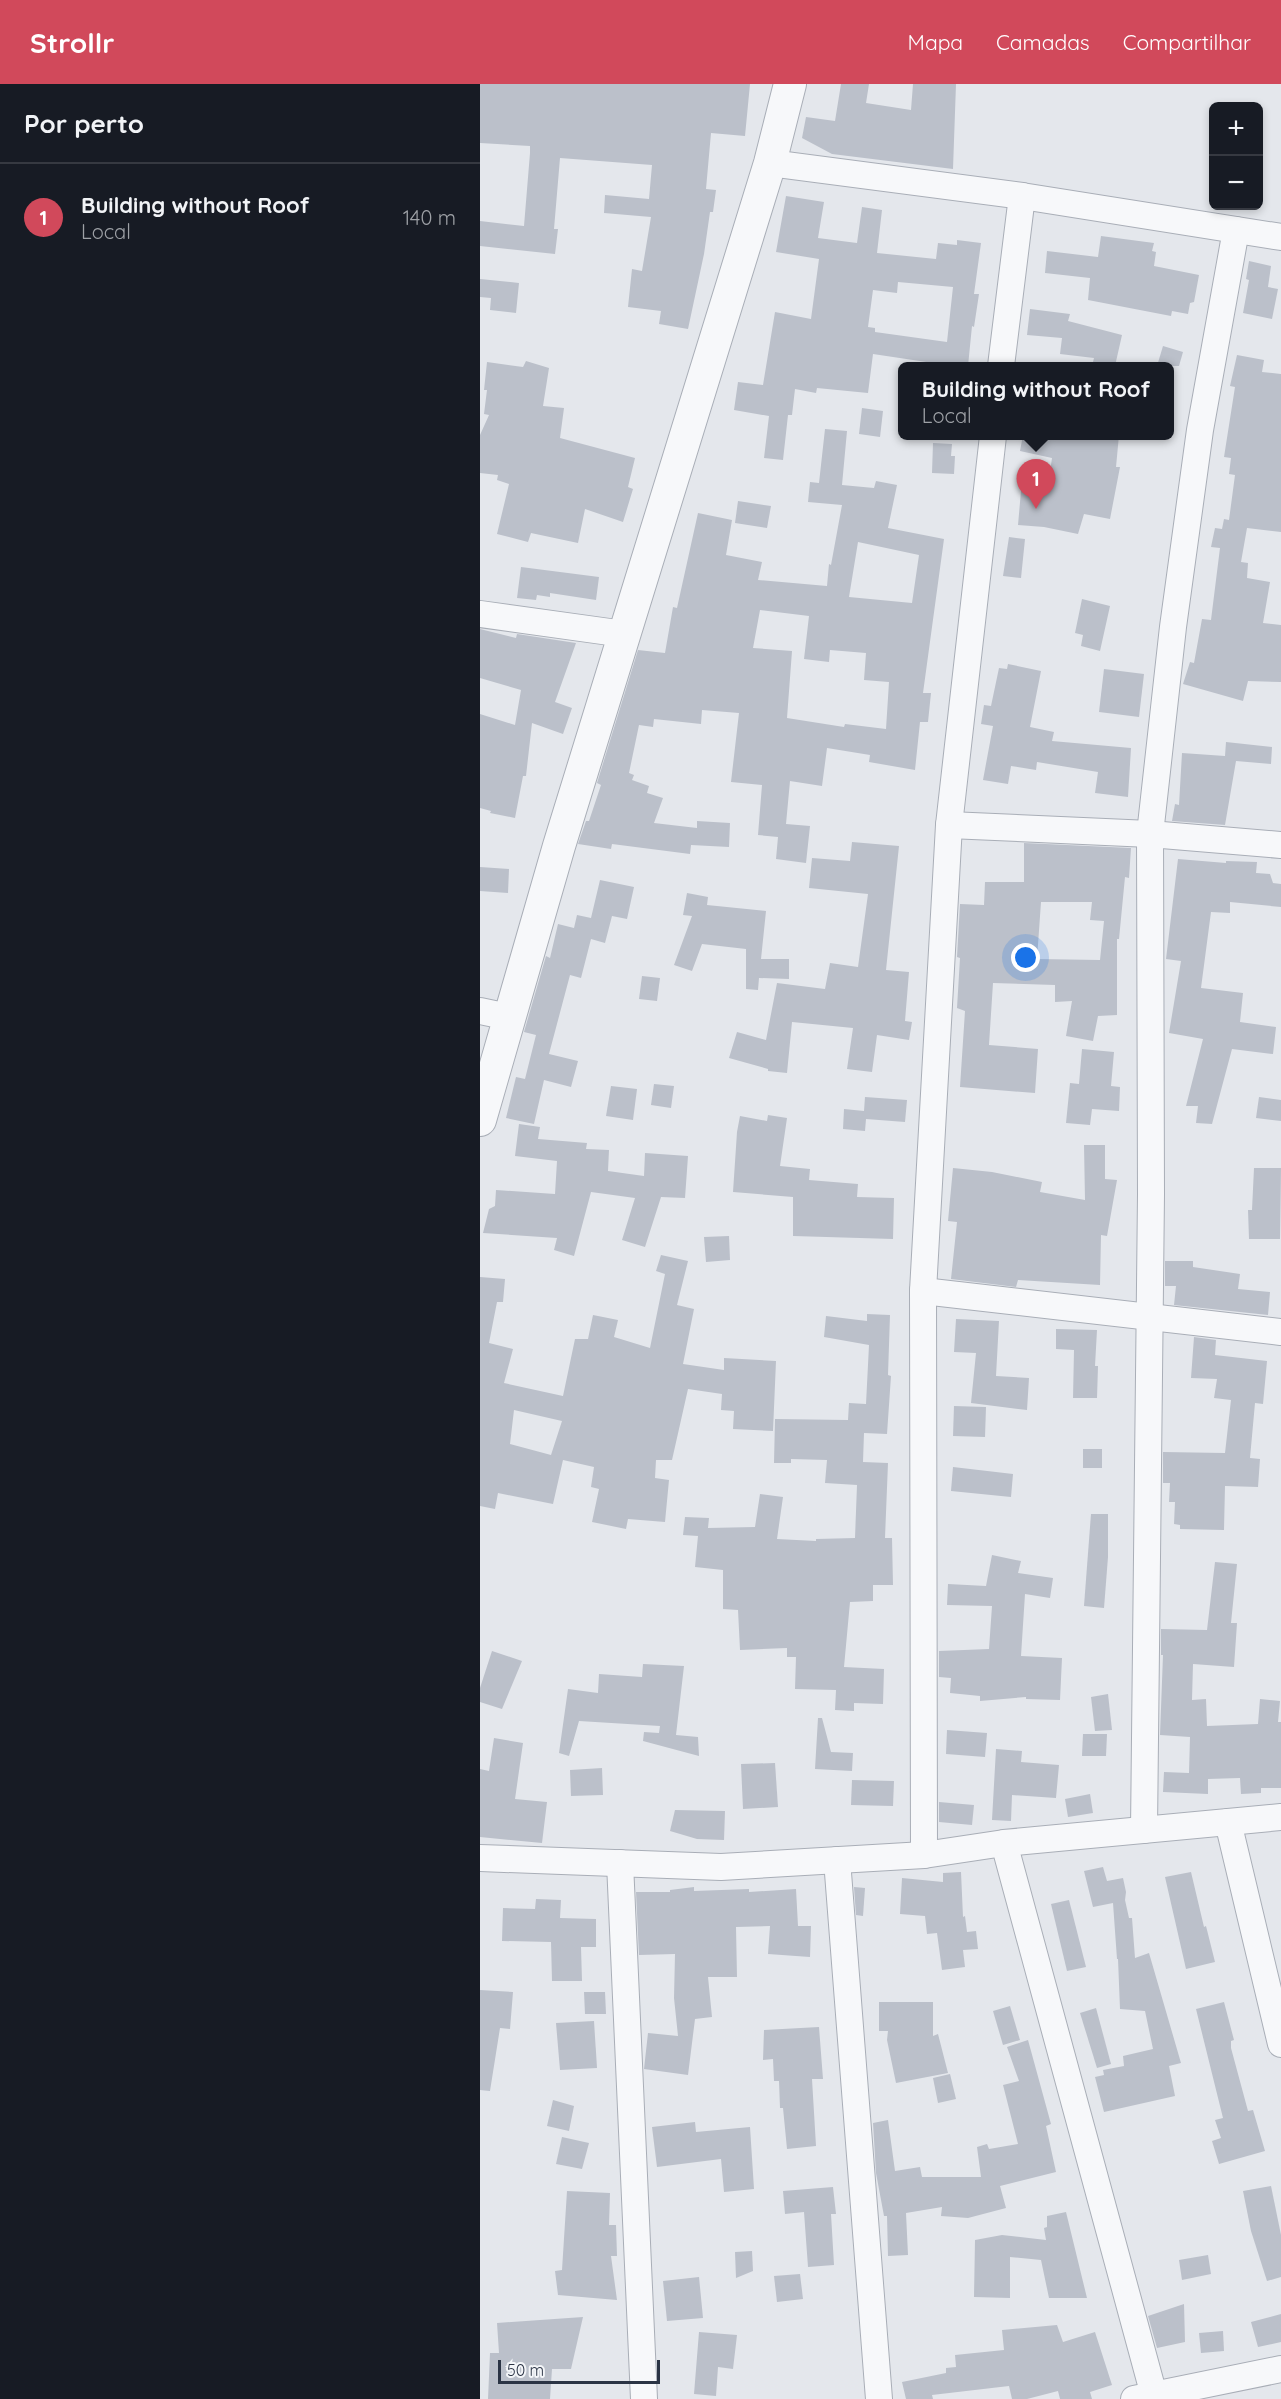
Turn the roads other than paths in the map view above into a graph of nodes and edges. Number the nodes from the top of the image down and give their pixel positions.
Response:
1 (790, 84) edge
2 (770, 162) junction
3 (1022, 196) junction
4 (1236, 230) junction
5 (1281, 237) edge
6 (1001, 362) edge
7 (992, 440) edge
8 (480, 614) edge
9 (624, 634) junction
10 (950, 825) junction
11 (1150, 834) junction
12 (1281, 845) edge
13 (494, 1014) edge
14 (480, 1120) edge
15 (923, 1291) junction
16 (1149, 1318) junction
17 (1281, 1332) edge
18 (1281, 1817) edge
19 (1228, 1822) junction
20 (1144, 1830) junction
21 (1004, 1843) junction
22 (924, 1855) junction
23 (480, 1858) edge
24 (837, 1860) junction
25 (620, 1863) junction
26 (1281, 2044) edge
27 (1281, 2369) edge
28 (1148, 2397) edge
29 (644, 2399) edge
30 (879, 2399) edge

1 - 2 street
2 - 3 street
2 - 9 street
3 - 4 street
3 - 6 street
4 - 5 street
4 - 11 street
7 - 10 street
8 - 9 street
9 - 13 street
10 - 11 street
10 - 15 street
11 - 12 street
11 - 16 street
13 - 14 street
15 - 16 street
15 - 22 street
16 - 17 street
16 - 20 street
18 - 19 street
19 - 20 street
19 - 26 street
20 - 21 street
21 - 22 street
21 - 28 street
22 - 24 street
23 - 25 street
24 - 25 street
24 - 30 street
25 - 29 street
27 - 28 street

